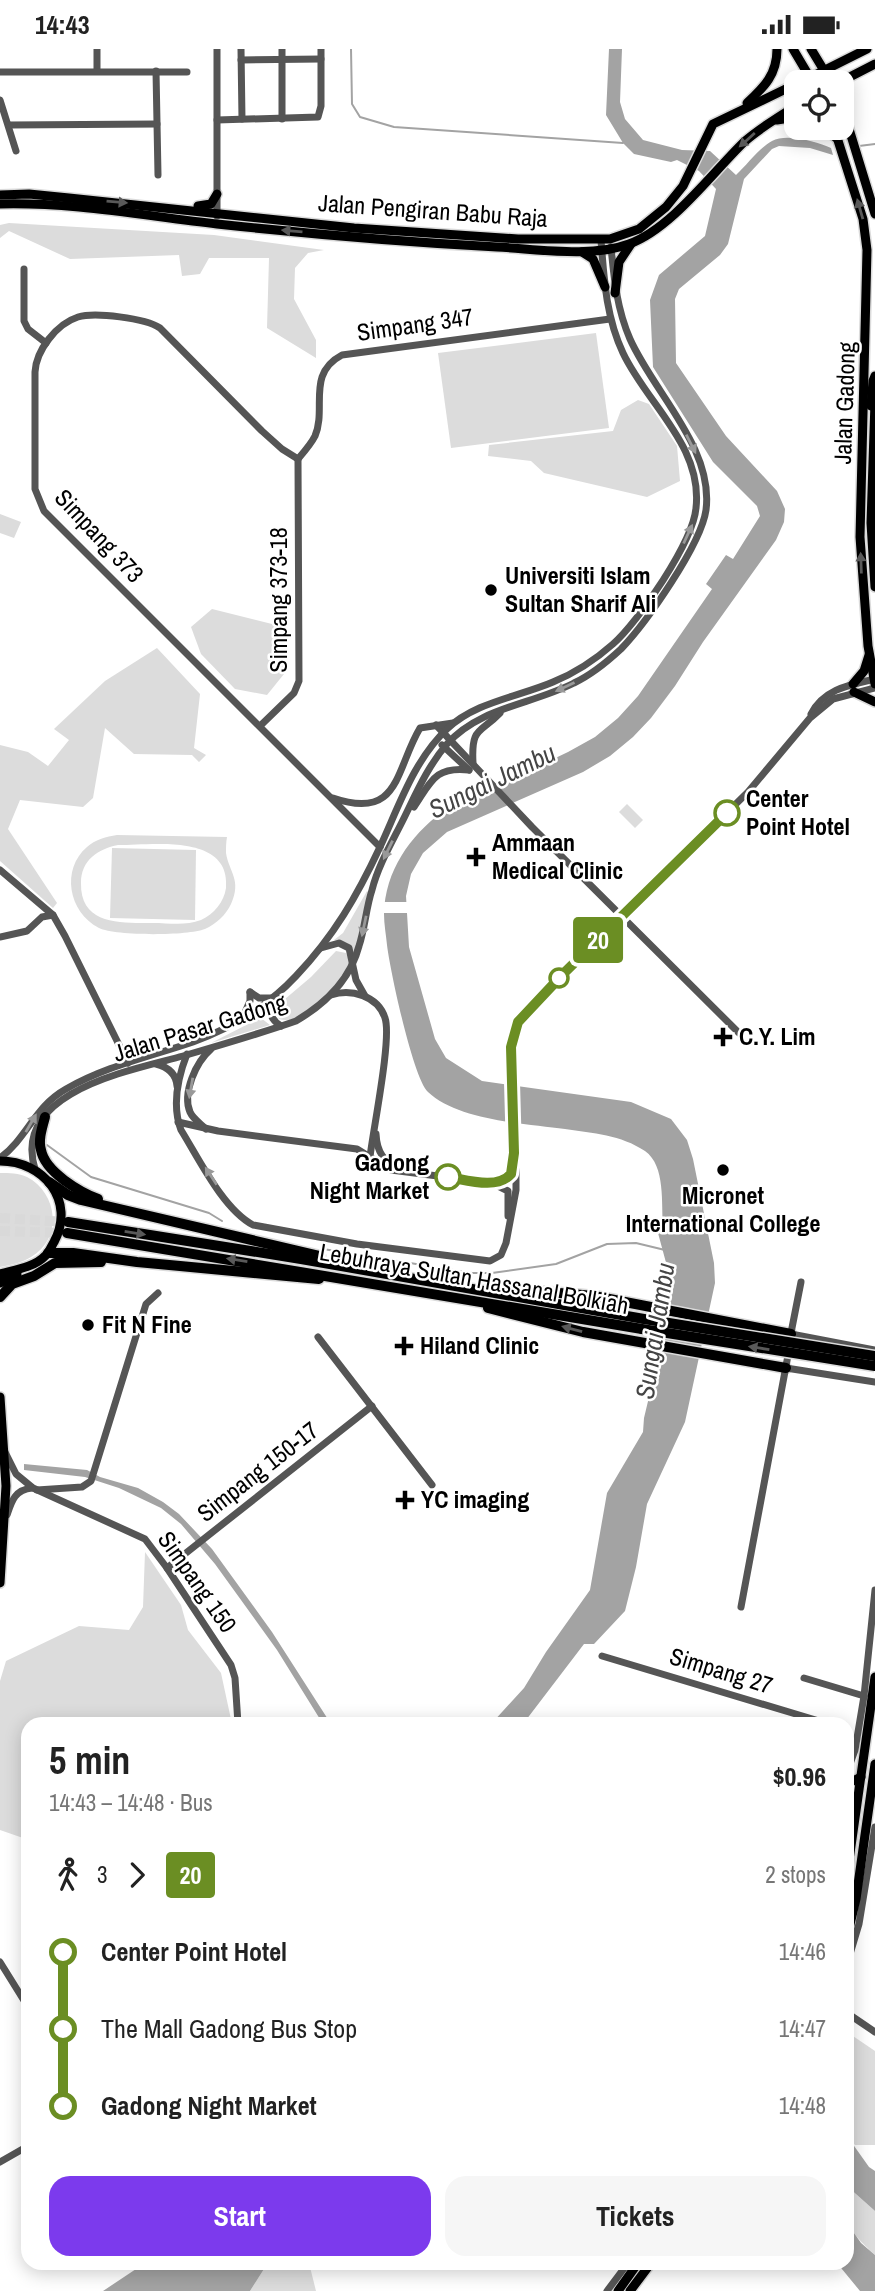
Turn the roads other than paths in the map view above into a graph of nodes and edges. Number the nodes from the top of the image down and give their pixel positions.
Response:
1 (97, 49) edge
2 (217, 49) edge
3 (241, 49) edge
4 (282, 49) edge
5 (321, 49) edge
6 (777, 49) edge
7 (793, 49) edge
8 (811, 49) edge
9 (867, 49) edge
10 (282, 59) junction
11 (321, 59) junction
12 (241, 60) junction
13 (875, 64) edge
14 (806, 70) edge
15 (823, 70) edge
16 (826, 70) edge
17 (97, 71) junction
18 (156, 71) junction
19 (0, 72) edge
20 (187, 72) dead end
21 (854, 75) edge
22 (784, 90) edge
23 (0, 100) edge
24 (740, 110) junction
25 (784, 113) edge
26 (242, 119) junction
27 (282, 119) junction
28 (784, 119) edge
29 (218, 120) junction
30 (771, 121) junction
31 (157, 124) junction
32 (9, 125) junction
33 (838, 140) edge
34 (854, 140) edge
35 (16, 151) dead end
36 (158, 175) dead end
37 (217, 194) junction
38 (0, 195) edge
39 (0, 204) edge
40 (155, 206) junction
41 (217, 212) junction
42 (875, 214) edge
43 (275, 219) junction
44 (217, 224) junction
45 (606, 239) junction
46 (631, 244) junction
47 (580, 250) junction
48 (607, 250) junction
49 (23, 269) dead end
50 (605, 287) junction
51 (615, 293) junction
52 (875, 302) edge
53 (610, 319) junction
54 (622, 321) junction
55 (866, 325) junction
56 (46, 344) junction
57 (875, 376) edge
58 (639, 384) junction
59 (875, 402) edge
60 (864, 408) junction
61 (298, 459) junction
62 (874, 467) edge
63 (861, 495) junction
64 (873, 495) edge
65 (875, 513) edge
66 (871, 523) junction
67 (875, 587) edge
68 (869, 654) junction
69 (875, 682) edge
70 (854, 688) junction
71 (875, 702) edge
72 (502, 709) junction
73 (454, 723) junction
74 (436, 725) junction
75 (260, 726) junction
76 (443, 733) junction
77 (437, 740) junction
78 (451, 740) junction
79 (444, 748) junction
80 (471, 767) junction
81 (332, 798) junction
82 (406, 815) junction
83 (380, 848) junction
84 (0, 870) edge
85 (53, 915) junction
86 (622, 915) junction
87 (0, 937) edge
88 (321, 948) junction
89 (354, 962) junction
90 (331, 995) junction
91 (365, 996) junction
92 (272, 998) junction
93 (243, 1019) junction
94 (281, 1026) junction
95 (739, 1033) dead end
96 (193, 1042) junction
97 (214, 1047) junction
98 (186, 1055) junction
99 (127, 1061) junction
100 (155, 1064) junction
101 (131, 1070) junction
102 (178, 1090) junction
103 (375, 1115) junction
104 (45, 1117) junction
105 (178, 1122) junction
106 (206, 1129) junction
107 (514, 1153) junction
108 (370, 1157) junction
109 (0, 1160) edge
110 (35, 1169) junction
111 (402, 1171) junction
112 (49, 1182) junction
113 (492, 1183) junction
114 (127, 1211) junction
115 (508, 1224) junction
116 (46, 1255) junction
117 (137, 1262) junction
118 (0, 1274) edge
119 (386, 1274) junction
120 (362, 1281) junction
121 (801, 1282) dead end
122 (0, 1283) edge
123 (460, 1286) junction
124 (158, 1293) dead end
125 (447, 1296) junction
126 (0, 1297) edge
127 (643, 1324) junction
128 (791, 1333) junction
129 (318, 1337) dead end
130 (875, 1350) edge
131 (875, 1356) edge
132 (875, 1366) edge
133 (786, 1368) junction
134 (875, 1382) edge
135 (0, 1397) edge
136 (372, 1406) junction
137 (5, 1452) junction
138 (432, 1485) dead end
139 (69, 1488) junction
140 (35, 1489) junction
141 (59, 1500) junction
142 (5, 1518) junction
143 (167, 1568) junction
144 (0, 1583) edge
145 (875, 1591) edge
146 (741, 1607) dead end
147 (602, 1656) dead end
148 (875, 1677) edge
149 (804, 1678) dead end
150 (864, 1696) junction
151 (238, 1717) edge
152 (806, 1717) edge
153 (854, 1731) edge
154 (858, 1732) junction
155 (854, 1754) edge
156 (875, 1769) edge
157 (861, 1777) junction
158 (854, 1782) edge
159 (854, 1791) edge
160 (873, 1793) edge
161 (858, 1794) junction
162 (854, 1823) edge
163 (875, 1827) edge
164 (854, 1907) edge
165 (854, 1941) edge
166 (0, 1962) edge
167 (21, 1996) edge
168 (854, 2018) edge
169 (875, 2032) edge
170 (21, 2149) edge
171 (0, 2162) edge
172 (623, 2270) edge
173 (633, 2270) edge
174 (646, 2270) edge
175 (607, 2291) edge
176 (618, 2291) edge
177 (629, 2291) edge

1 - 17 street
2 - 29 street
3 - 12 street
4 - 10 street
5 - 11 street
6 - 24 main road
7 - 14 main road
8 - 15 main road
9 - 16 main road, Jalan Pengiran Babu Raja
10 - 11 street
10 - 12 street
10 - 27 street
11 - 27 street
12 - 26 street
13 - 21 main road
17 - 18 street
17 - 19 street
18 - 20 street
18 - 31 street
22 - 24 main road, Jalan Pengiran Babu Raja
23 - 32 street
24 - 45 main road, Jalan Pengiran Babu Raja
25 - 30 main road, Jalan Pengiran Babu Raja
26 - 27 street
26 - 29 street
28 - 30 main road
29 - 37 street
30 -> 46 main road, Jalan Pengiran Babu Raja
31 - 32 street
31 - 36 street
32 - 35 street
55 -> 33 main road, Jalan Gadong
34 - 42 main road
37 - 40 main road
37 - 41 street
37 - 43 main road
38 -> 40 main road, Jalan Pengiran Babu Raja
39 - 44 main road, Jalan Pengiran Babu Raja
40 - 41 main road, Jalan Pengiran Babu Raja
41 - 43 main road, Jalan Pengiran Babu Raja
41 - 44 street
43 - 45 main road, Jalan Pengiran Babu Raja
47 -> 44 main road, Jalan Pengiran Babu Raja
45 - 48 street, Jalan Pasar Gadong
46 - 48 main road, Jalan Pengiran Babu Raja
46 - 51 main road
47 - 48 main road, Jalan Pengiran Babu Raja
47 - 50 main road
48 - 50 street, Jalan Pasar Gadong
48 - 51 street, Jalan Pasar Gadong
49 - 56 street
50 - 53 street, Jalan Pasar Gadong
51 - 54 street, Jalan Pasar Gadong
52 - 55 main road
53 - 58 street, Jalan Pasar Gadong
53 - 61 street, Simpang 347
54 - 58 street
54 -> 72 street, Jalan Pasar Gadong
55 - 60 main road, Jalan Gadong
56 - 61 street, Simpang 373
56 - 75 street, Simpang 373
57 - 60 main road
73 -> 58 street, Jalan Pasar Gadong
59 - 62 main road, Jalan Gadong
60 - 63 main road, Jalan Gadong
61 - 75 street, Simpang 373-18
62 - 64 main road, Jalan Gadong
63 - 64 street
68 -> 63 main road, Jalan Gadong
64 - 66 main road, Jalan Gadong
65 - 66 main road
66 - 67 main road, Jalan Gadong
68 - 69 main road, Jalan Gadong
68 - 70 main road
69 - 70 street
70 - 71 main road
70 - 86 street
72 - 78 street, Jalan Pasar Gadong
72 - 80 street
73 - 74 street
73 - 76 street, Jalan Pasar Gadong
74 - 76 street
74 - 81 street
75 - 81 street, Simpang 373
76 - 77 street, Jalan Pasar Gadong
76 - 78 street
77 - 79 street
77 - 83 street, Jalan Pasar Gadong
78 - 79 street, Jalan Pasar Gadong
78 - 80 street
79 - 80 street
79 - 82 street, Jalan Pasar Gadong
80 - 82 street
80 - 86 street
81 - 83 street, Simpang 373
82 -> 89 street, Jalan Pasar Gadong
83 - 88 street, Jalan Pasar Gadong
84 - 85 street
85 - 87 street
85 - 99 street
86 - 95 street
86 - 107 street
88 - 89 street
88 - 92 street, Jalan Pasar Gadong
89 - 90 street, Jalan Pasar Gadong
89 - 91 street
90 - 91 street
90 - 94 street, Jalan Pasar Gadong
91 - 103 street
92 - 93 street, Jalan Pasar Gadong
92 - 93 street
92 - 94 street
93 - 96 street, Jalan Pasar Gadong
94 - 97 street, Jalan Pasar Gadong
96 - 98 street
96 - 99 street, Jalan Pasar Gadong
97 - 98 street, Jalan Pasar Gadong
97 -> 106 street
98 - 100 street, Jalan Pasar Gadong
98 - 102 street
99 - 101 street
109 -> 99 street, Jalan Pasar Gadong
100 - 101 street, Jalan Pasar Gadong
100 - 102 street
101 - 104 street, Jalan Pasar Gadong
102 - 105 street
103 - 108 street
103 - 111 street
104 - 110 street, Jalan Pasar Gadong
104 - 114 highway
105 - 106 street
115 -> 105 street
106 - 108 street
107 - 113 street
107 - 115 street
108 - 111 street
109 - 110 main road
110 - 112 main road
111 - 113 street
112 - 114 highway
112 - 116 main road
113 - 115 street
114 - 119 highway
116 - 117 highway
116 - 118 main road
116 - 122 main road
117 - 120 highway
117 - 126 highway
120 -> 119 highway, Lebuhraya Sultan Hassanal Bolkiah
119 - 123 highway, Lebuhraya Sultan Hassanal Bolkiah
120 - 125 highway, Lebuhraya Sultan Hassanal Bolkiah
121 - 128 street
123 - 127 highway, Lebuhraya Sultan Hassanal Bolkiah
123 - 128 highway
124 - 139 street
125 - 127 highway, Lebuhraya Sultan Hassanal Bolkiah
133 -> 125 highway
127 - 131 highway, Lebuhraya Sultan Hassanal Bolkiah, bridge
132 -> 127 highway, Lebuhraya Sultan Hassanal Bolkiah, bridge
128 - 130 street
128 - 133 street
129 - 136 street
133 - 134 street
133 - 146 street
135 - 137 main road
136 - 138 street
136 - 143 street, Simpang 150-17
137 - 140 street, Simpang 150
137 - 142 main road
139 - 140 street
139 - 141 street
140 - 141 street, Simpang 150
140 - 142 street
141 - 143 street, Simpang 150
142 - 144 main road
143 - 151 street, Simpang 150
145 - 150 street
147 - 152 street, Simpang 27
148 - 157 main road
149 - 150 street
150 - 154 street
153 - 154 street
154 - 155 street
156 - 160 main road
157 - 158 main road
157 - 161 main road
159 - 161 main road
160 - 164 main road
161 - 162 main road
163 - 165 street
166 - 167 street
168 - 169 street
170 - 171 street
172 - 175 street
173 - 176 main road
174 - 177 main road

